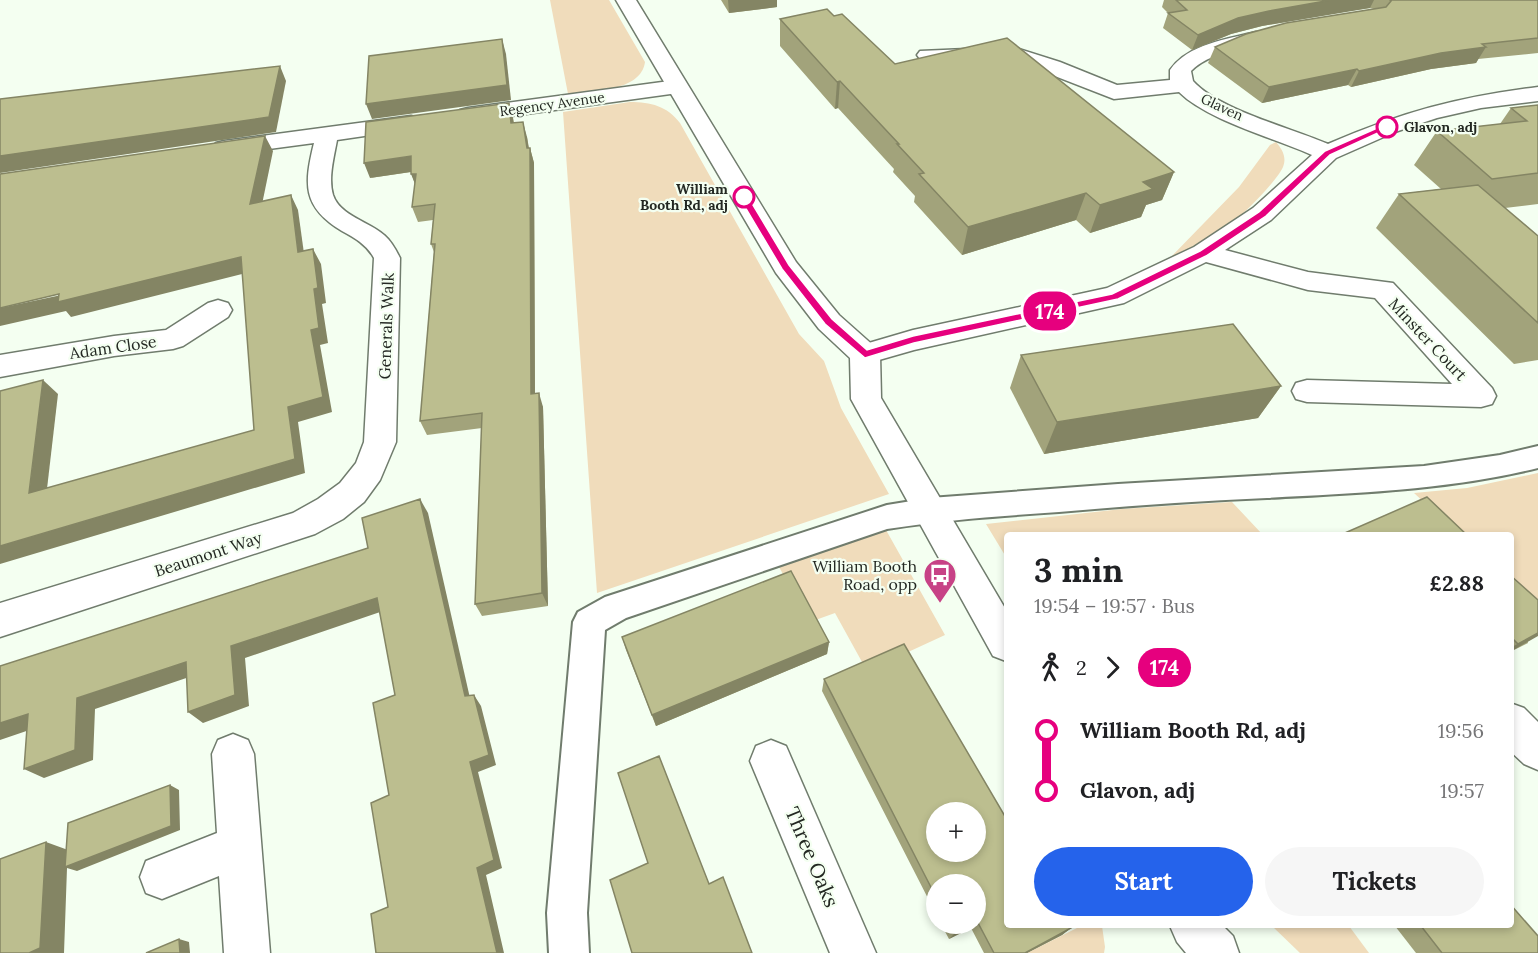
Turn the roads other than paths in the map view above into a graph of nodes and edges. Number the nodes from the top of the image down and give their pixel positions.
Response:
1 (626, 0) edge
2 (1276, 33) edge
3 (927, 55) edge
4 (1183, 84) junction
5 (677, 87) junction
6 (1114, 92) junction
7 (1538, 94) edge
8 (1110, 116) dead end
9 (327, 134) junction
10 (201, 152) edge
11 (1328, 153) junction
12 (1203, 254) junction
13 (218, 310) dead end
14 (865, 354) junction
15 (0, 366) edge
16 (1307, 392) dead end
17 (380, 442) joint
18 (1538, 457) edge
19 (930, 510) junction
20 (0, 620) edge
21 (1004, 640) edge
22 (1514, 726) edge
23 (1538, 750) edge
24 (233, 754) dead end
25 (771, 761) dead end
26 (238, 847) junction
27 (162, 877) dead end
28 (247, 953) edge
29 (569, 953) edge
30 (853, 953) edge

1 - 5 street
2 - 4 street, Glaven
3 - 6 street
4 - 6 street
4 - 11 street, Glaven
5 - 9 street, Regency Avenue
5 - 14 street
6 - 8 street
7 - 11 street
9 - 10 street, Regency Avenue
9 - 17 street, Generals Walk
11 - 12 street
12 - 14 street
12 - 16 street, Minster Court
13 - 15 street, Adam Close
14 - 19 street
17 - 20 street, Beaumont Way
18 - 19 street
19 - 21 street
19 - 29 street
22 - 23 street
24 - 26 street
25 - 30 street, Three Oaks
26 - 27 street
26 - 28 street

